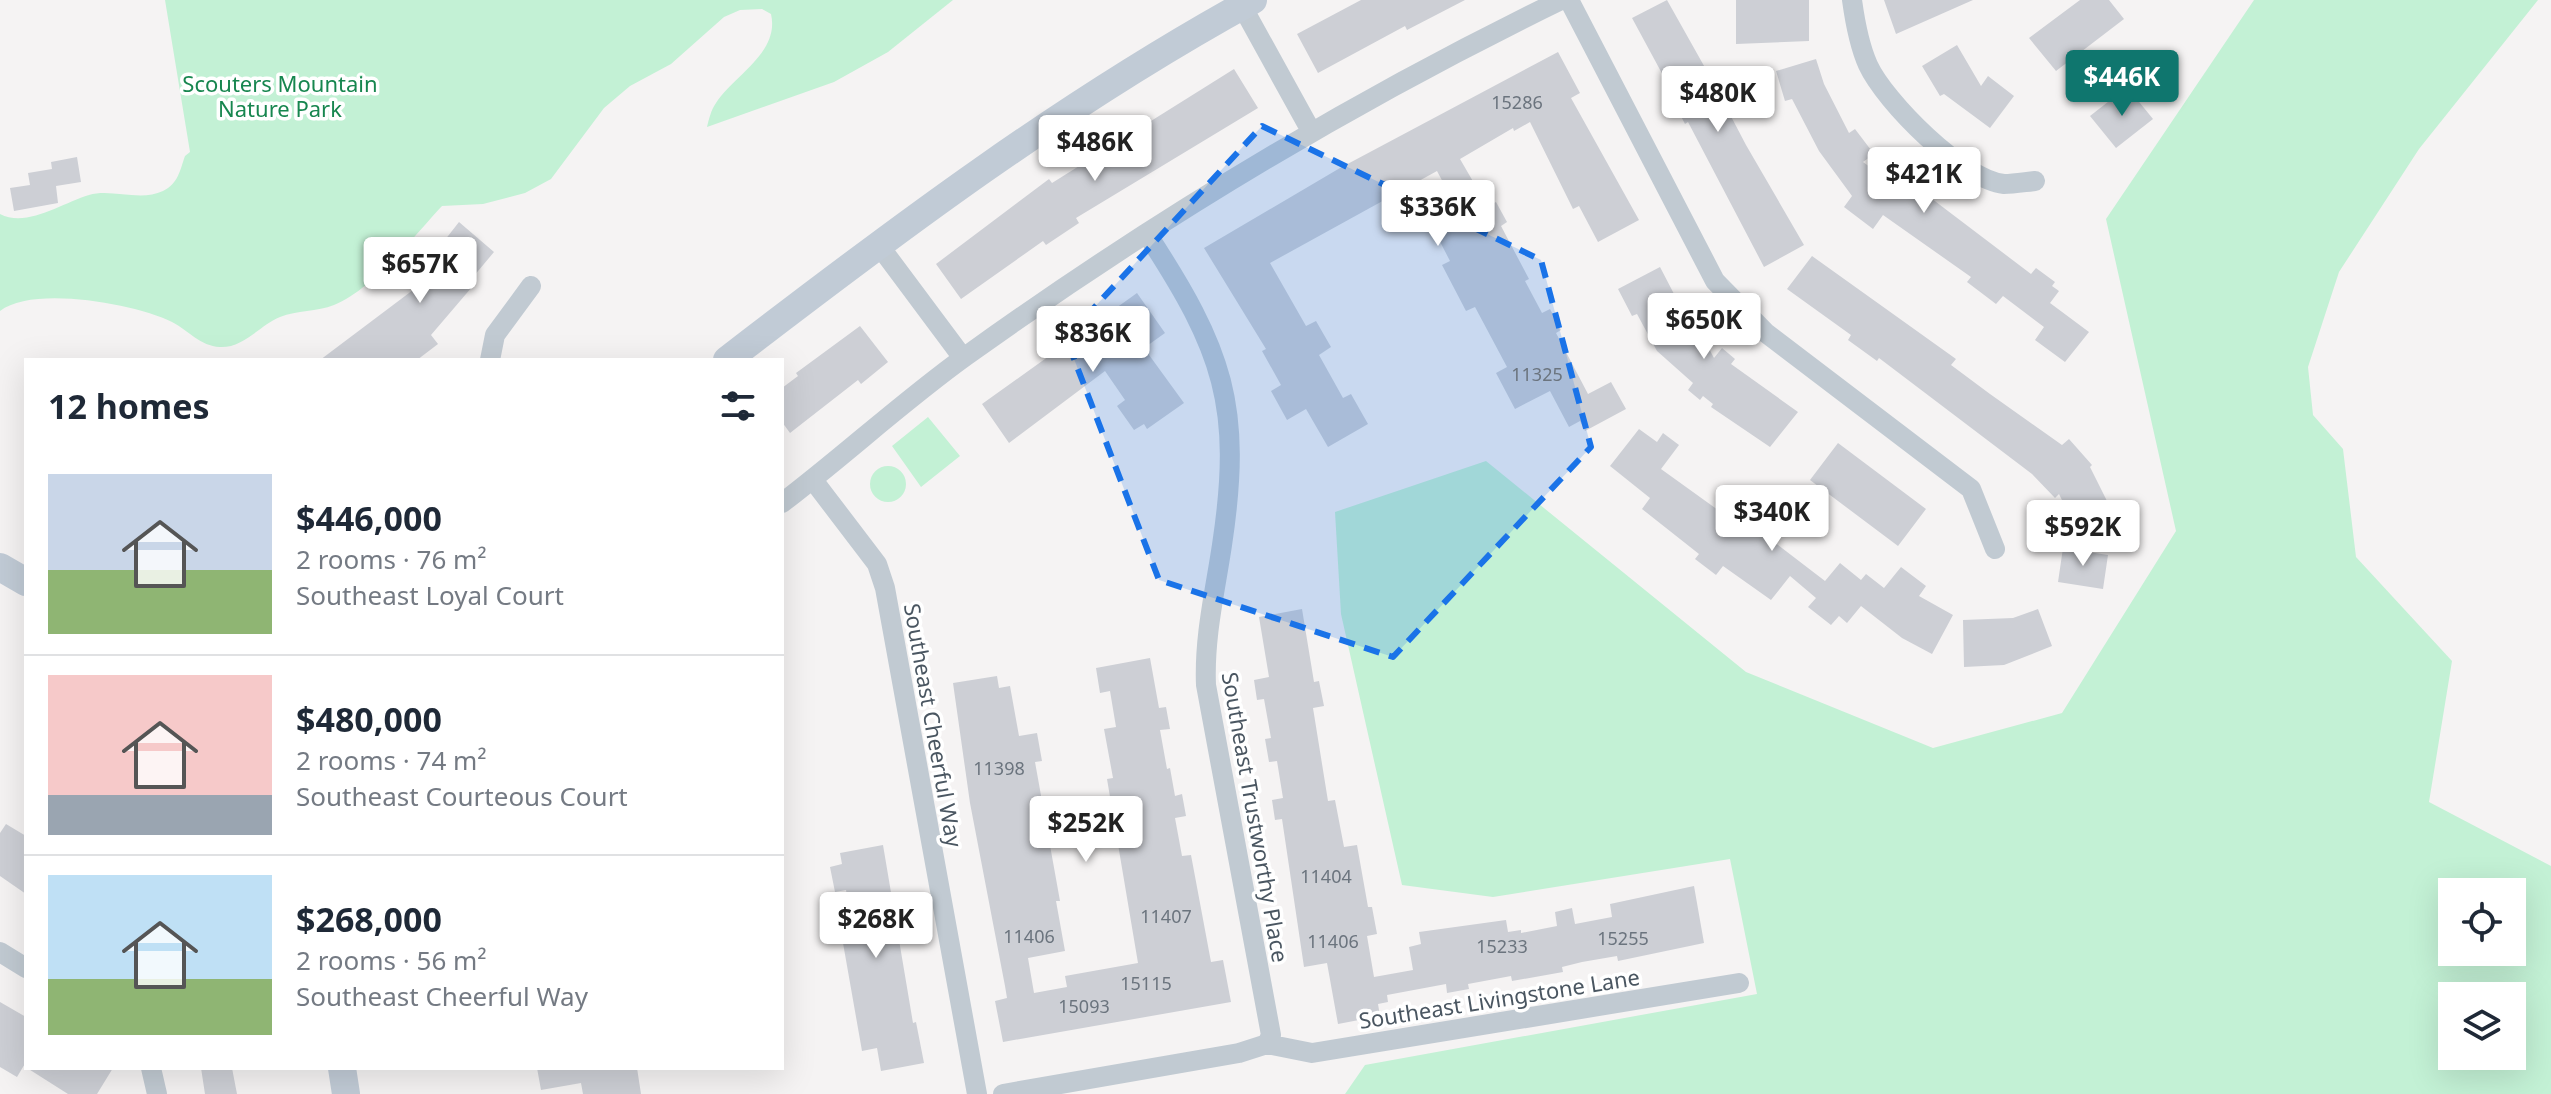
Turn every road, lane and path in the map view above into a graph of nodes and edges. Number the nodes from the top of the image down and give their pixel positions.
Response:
1 (1561, 0) edge
2 (1569, 0) edge
3 (1852, 0) edge
4 (1248, 3) edge
5 (1311, 131) junction
6 (2035, 181) dead end
7 (1147, 234) junction
8 (878, 244) junction
9 (531, 286) dead end
10 (490, 358) edge
11 (730, 358) edge
12 (963, 358) junction
13 (813, 480) junction
14 (784, 502) edge
15 (1995, 549) dead end
16 (0, 567) edge
17 (24, 581) edge
18 (0, 952) edge
19 (24, 967) edge
20 (1739, 983) dead end
21 (1267, 1044) junction
22 (151, 1070) edge
23 (342, 1070) edge
24 (157, 1094) edge
25 (346, 1094) edge
26 (977, 1094) edge
27 (1003, 1094) edge

1 - 5 street
2 - 15 street
3 - 6 street
4 - 5 street
4 - 8 street
5 - 7 street
7 - 12 street
7 - 21 street, Southeast Trustworthy Place
8 - 11 street
8 - 12 street
9 - 10 street
12 - 13 street
13 - 14 street
13 - 26 street, Southeast Cheerful Way
16 - 17 street
18 - 19 street
20 - 21 street, Southeast Livingstone Lane
21 - 27 street
22 - 24 street
23 - 25 street

